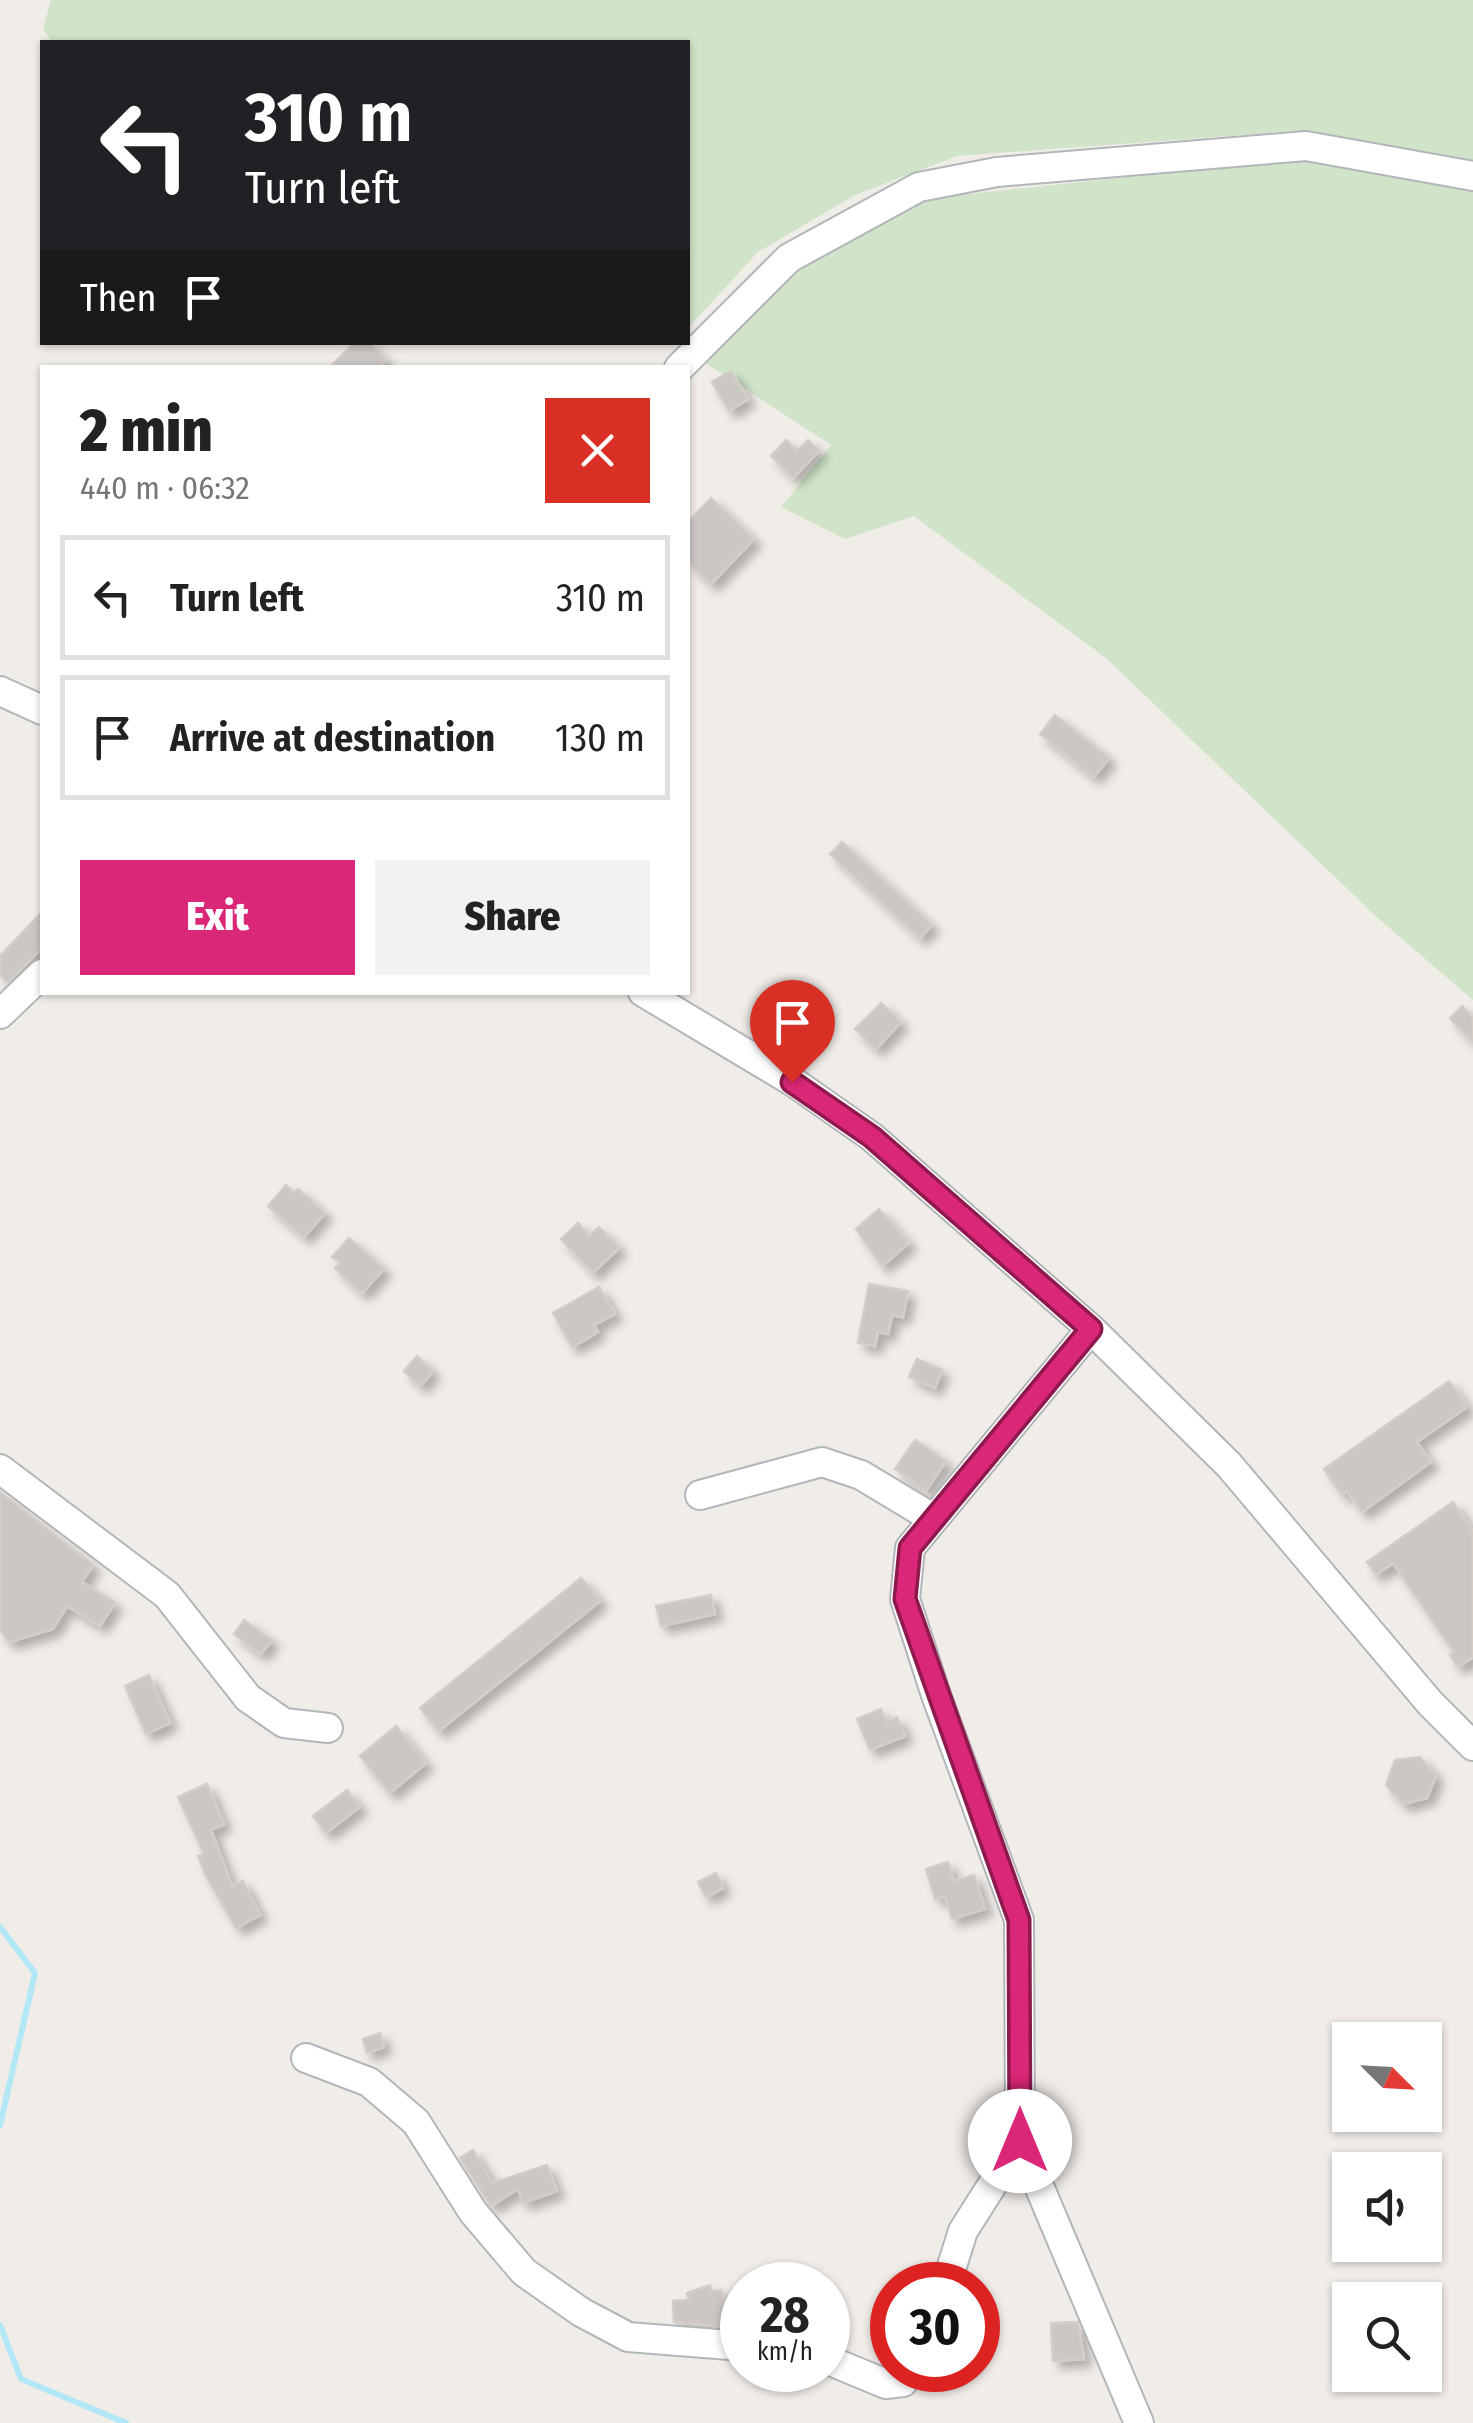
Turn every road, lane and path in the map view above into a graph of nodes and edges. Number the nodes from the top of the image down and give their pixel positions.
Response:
1 (1473, 176) edge
2 (682, 365) edge
3 (0, 691) edge
4 (40, 709) edge
5 (40, 976) edge
6 (648, 995) edge
7 (0, 1014) edge
8 (1091, 1329) junction
9 (0, 1469) edge
10 (700, 1495) dead end
11 (934, 1518) junction
12 (328, 1728) dead end
13 (1473, 1746) edge
14 (306, 2058) dead end
15 (1020, 2141) junction
16 (953, 2262) edge
17 (720, 2344) edge
18 (1138, 2423) edge

1 - 2 street
3 - 4 street
5 - 7 street
6 - 8 street
8 - 11 street
8 - 13 street
9 - 12 street
10 - 11 street
11 - 15 street
14 - 17 street
15 - 16 street
15 - 18 street

